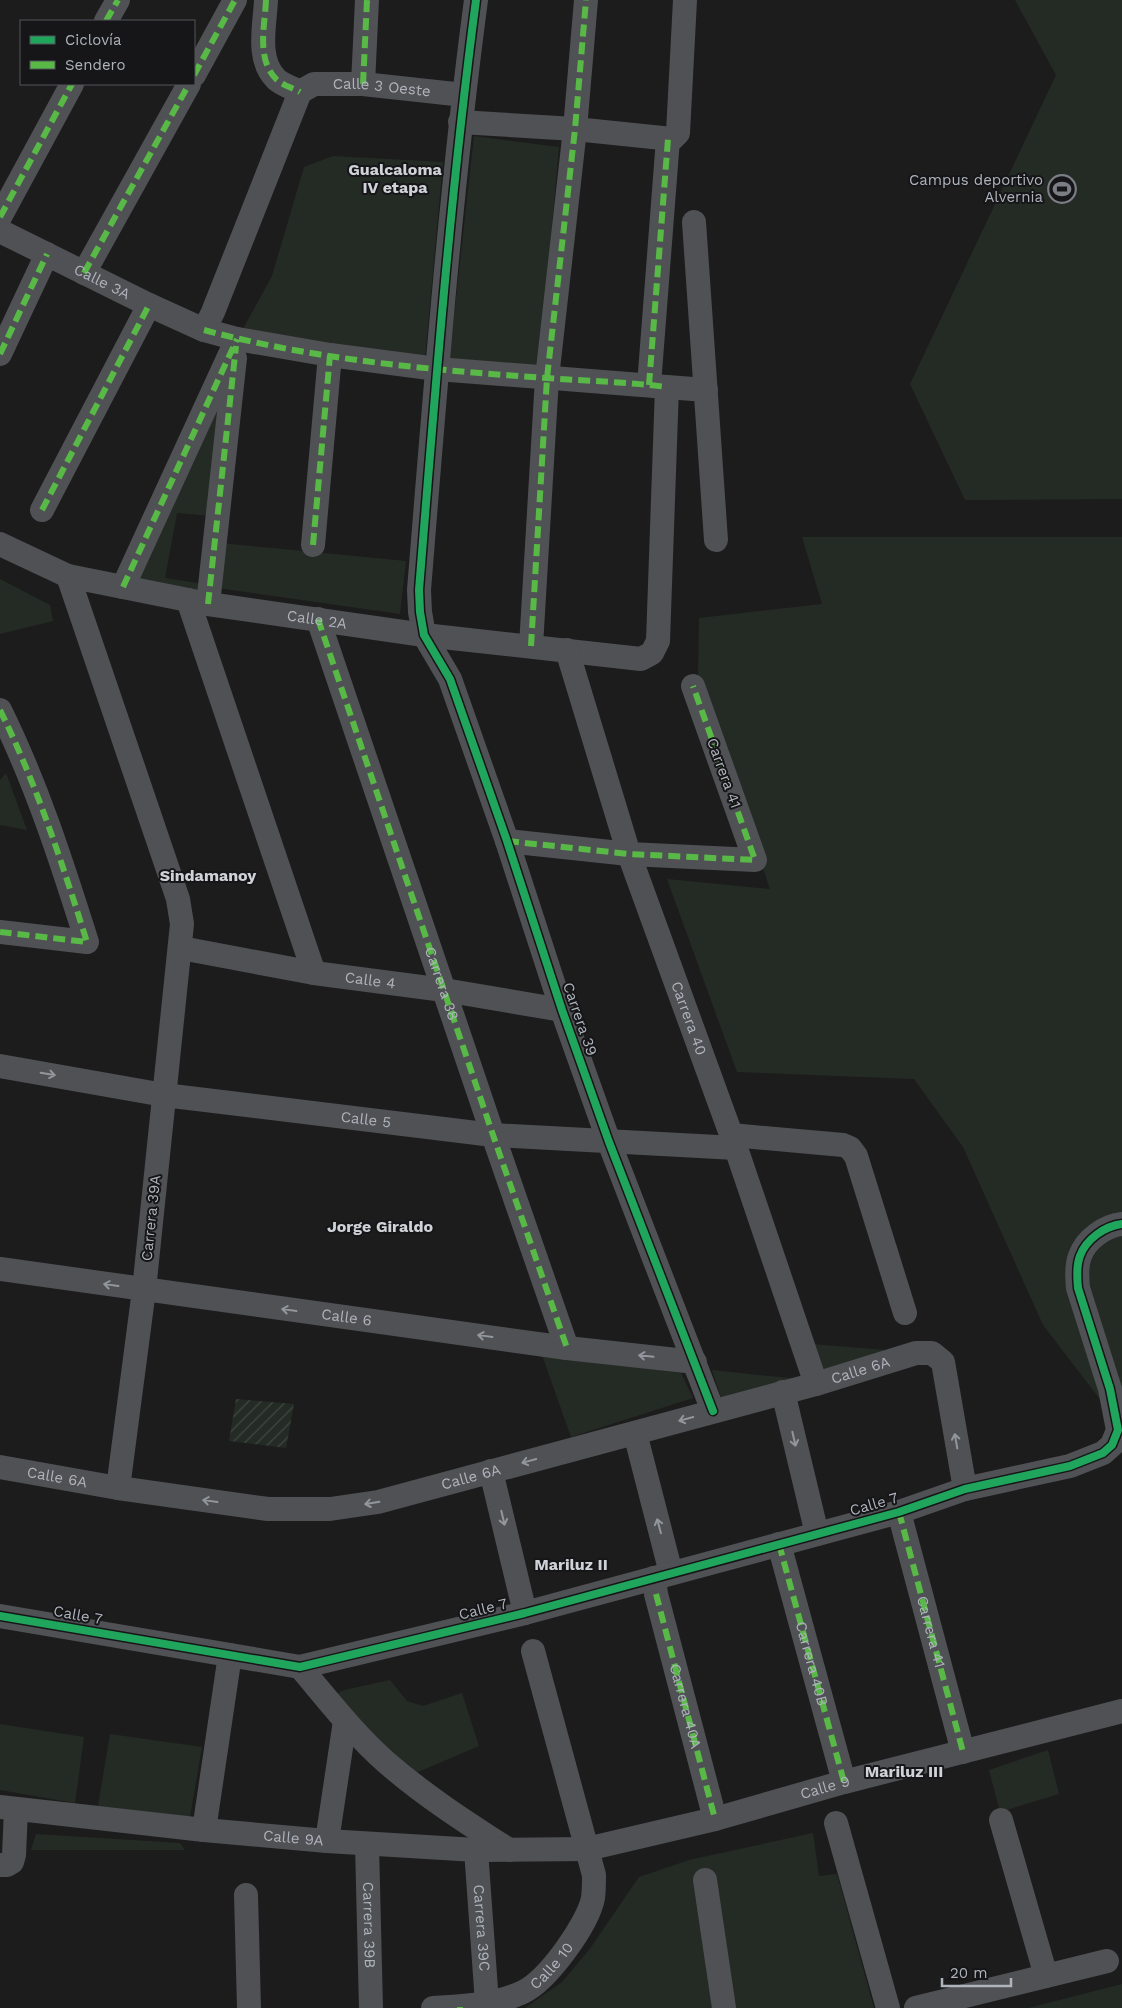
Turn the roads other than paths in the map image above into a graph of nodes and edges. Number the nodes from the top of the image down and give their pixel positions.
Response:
1 (118, 0) edge
2 (235, 0) edge
3 (266, 0) edge
4 (368, 0) edge
5 (476, 0) edge
6 (586, 0) edge
7 (685, 0) edge
8 (107, 20) edge
9 (195, 72) edge
10 (363, 84) junction
11 (71, 85) edge
12 (188, 85) edge
13 (300, 92) junction
14 (464, 95) junction
15 (460, 122) junction
16 (575, 129) junction
17 (668, 139) junction
18 (0, 217) edge
19 (694, 222) dead end
20 (0, 231) edge
21 (47, 254) junction
22 (84, 273) junction
23 (149, 305) junction
24 (204, 330) junction
25 (237, 339) junction
26 (0, 354) edge
27 (330, 355) junction
28 (437, 369) junction
29 (547, 378) junction
30 (658, 386) junction
31 (706, 390) junction
32 (42, 510) dead end
33 (716, 540) dead end
34 (0, 544) edge
35 (313, 545) dead end
36 (68, 576) junction
37 (123, 587) junction
38 (198, 602) junction
39 (318, 619) junction
40 (424, 635) junction
41 (531, 646) junction
42 (566, 650) junction
43 (693, 686) dead end
44 (0, 710) edge
45 (507, 841) junction
46 (629, 854) junction
47 (0, 932) edge
48 (180, 948) junction
49 (314, 972) junction
50 (444, 990) junction
51 (562, 1010) junction
52 (0, 1066) edge
53 (164, 1095) junction
54 (493, 1135) junction
55 (609, 1142) junction
56 (734, 1142) junction
57 (1122, 1224) edge
58 (0, 1269) edge
59 (144, 1290) junction
60 (905, 1314) dead end
61 (567, 1348) junction
62 (694, 1362) junction
63 (816, 1384) junction
64 (783, 1392) junction
65 (713, 1411) junction
66 (635, 1433) junction
67 (0, 1467) edge
68 (492, 1471) junction
69 (118, 1488) junction
70 (965, 1489) junction
71 (898, 1512) junction
72 (817, 1534) junction
73 (779, 1544) junction
74 (660, 1581) junction
75 (525, 1613) junction
76 (0, 1616) edge
77 (533, 1651) dead end
78 (230, 1655) junction
79 (300, 1667) junction
80 (1122, 1712) edge
81 (345, 1720) junction
82 (963, 1752) junction
83 (844, 1782) junction
84 (8, 1808) edge
85 (714, 1818) junction
86 (1001, 1820) dead end
87 (836, 1823) dead end
88 (204, 1830) junction
89 (328, 1841) junction
90 (367, 1844) junction
91 (587, 1849) junction
92 (476, 1850) junction
93 (509, 1850) junction
94 (0, 1865) edge
95 (705, 1880) dead end
96 (246, 1895) dead end
97 (1107, 1961) dead end
98 (1046, 1976) junction
99 (487, 2003) junction
100 (460, 2007) edge
101 (249, 2008) edge
102 (371, 2008) edge
103 (433, 2008) edge
104 (724, 2008) edge
105 (888, 2008) edge
106 (916, 2008) edge

1 - 8 street
2 - 9 street
3 - 13 street
4 - 10 street
5 - 14 street
6 - 16 street
7 - 17 street
10 - 13 street, Calle 3 Oeste
10 - 14 street, Calle 3 Oeste
11 - 18 street
12 - 22 street
13 - 24 street
14 - 15 street
15 - 16 street
15 - 28 street
16 - 17 street
16 - 29 street
17 - 30 street
19 - 31 street
20 - 21 street, Calle 3A
21 - 22 street, Calle 3A
21 - 26 street
22 - 23 street, Calle 3A
23 - 24 street, Calle 3A
23 - 32 street
24 - 25 street, Calle 3A
25 - 27 street, Calle 3A
25 - 37 street
25 - 38 street
27 - 28 street, Calle 3A
27 - 35 street
28 - 29 street, Calle 3A
28 - 40 street
29 - 30 street, Calle 3A
29 - 41 street
30 - 31 street, Calle 3A
30 - 42 street, Calle 2A
31 - 33 street
34 - 36 street, Calle 2A
36 - 37 street, Calle 2A
36 - 48 street, Carrera 39A
37 - 38 street, Calle 2A
38 - 39 street, Calle 2A
38 - 49 street
39 - 40 street, Calle 2A
39 - 50 street, Carrera 38
40 - 41 street, Calle 2A
40 - 45 street, Carrera 39
41 - 42 street, Calle 2A
42 - 46 street, Carrera 40
43 - 46 street, Carrera 41
44 - 47 street
45 - 46 street
45 - 51 street, Carrera 39
46 - 56 street, Carrera 40
48 - 49 street, Calle 4
48 - 53 street, Carrera 39A
49 - 50 street, Calle 4
50 - 51 street, Calle 4
50 - 54 street, Carrera 38
51 - 55 street, Carrera 39
52 -> 53 street, Calle 5
53 - 54 street, Calle 5
53 - 59 street, Carrera 39A
54 - 55 street, Calle 5
54 - 61 street, Carrera 38
55 - 56 street, Calle 5
55 - 62 street, Carrera 39
56 - 60 street, Calle 5
56 - 63 street, Carrera 40
57 - 70 street, Calle 7
59 -> 58 street, Calle 6
61 -> 59 street, Calle 6
59 - 69 street, Carrera 39A
62 -> 61 street, Calle 6
62 - 65 street, Carrera 39
63 - 64 street, Calle 6A
70 -> 63 street, Calle 6A
64 - 65 street, Calle 6A
64 -> 72 street
65 -> 66 street, Calle 6A
66 -> 68 street, Calle 6A
74 -> 66 street, Carrera 40A
67 - 69 street, Calle 6A
68 -> 69 street, Calle 6A
68 -> 75 street
70 - 71 street, Calle 7
71 - 72 street, Calle 7
71 - 82 street, Carrera 41
72 - 73 street, Calle 7
73 - 74 street, Calle 7
73 - 83 street, Carrera 40B
74 - 75 street, Calle 7
74 - 85 street, Carrera 40A
75 - 79 street, Calle 7
76 - 78 street, Calle 7
77 - 91 street, Calle 10
78 - 79 street, Calle 7
78 - 88 street
79 - 81 street
80 - 82 street, Calle 9
81 - 89 street
81 - 93 street
82 - 83 street, Calle 9
83 - 85 street, Calle 9
84 - 88 street, Calle 9A
84 - 94 street
85 - 91 street, Calle 9
86 - 98 street
87 - 105 street
88 - 89 street, Calle 9A
89 - 90 street, Calle 9A
90 - 92 street, Calle 9A
90 - 102 street, Carrera 39B
91 - 93 street, Calle 9A
91 - 99 street, Calle 10
92 - 93 street, Calle 9A
92 - 99 street, Carrera 39C
95 - 104 street
96 - 101 street
97 - 98 street
98 - 106 street
99 - 100 street, Calle 10
100 - 103 street, Calle 10

